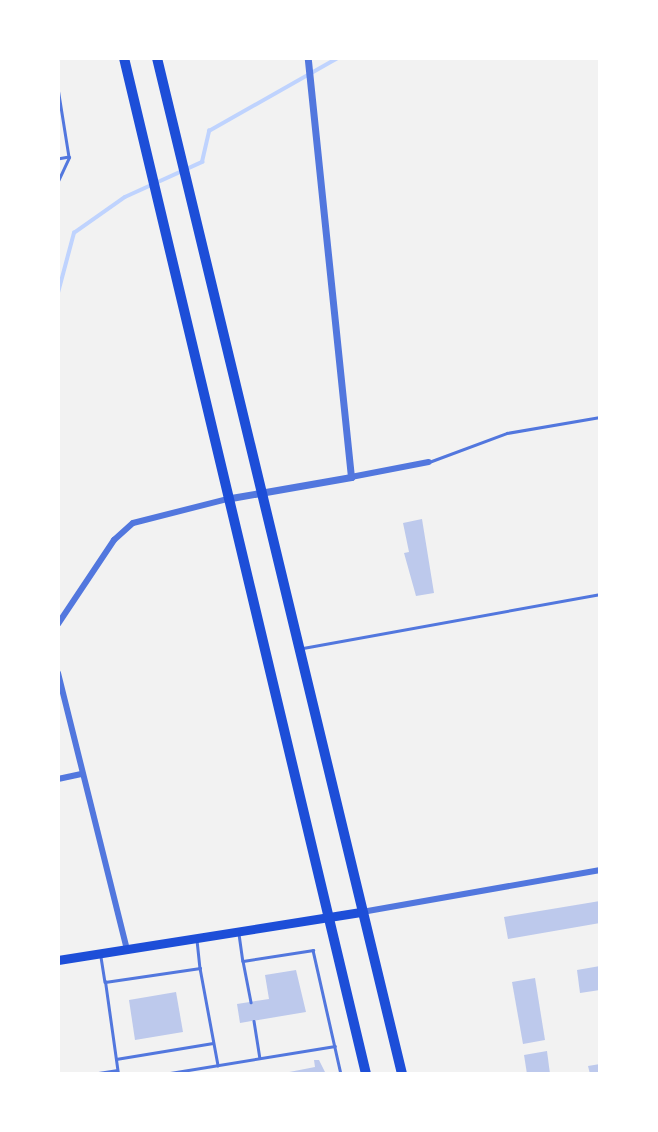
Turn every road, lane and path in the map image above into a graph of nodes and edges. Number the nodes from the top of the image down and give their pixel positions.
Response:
1 (124, 58) edge
2 (157, 58) edge
3 (308, 58) edge
4 (58, 88) edge
5 (69, 157) junction
6 (58, 159) edge
7 (58, 181) edge
8 (600, 416) edge
9 (429, 462) joint
10 (351, 477) junction
11 (261, 493) junction
12 (231, 498) junction
13 (600, 594) edge
14 (58, 624) edge
15 (300, 648) junction
16 (58, 673) edge
17 (82, 774) junction
18 (58, 779) edge
19 (600, 870) edge
20 (362, 912) junction
21 (330, 918) junction
22 (239, 934) junction
23 (197, 940) junction
24 (127, 949) junction
25 (100, 954) junction
26 (58, 960) edge
27 (243, 961) junction
28 (200, 968) junction
29 (105, 982) junction
30 (251, 1002) dead end
31 (254, 1021) dead end
32 (213, 1043) junction
33 (335, 1046) junction
34 (260, 1058) junction
35 (116, 1059) junction
36 (218, 1065) junction
37 (118, 1072) edge
38 (92, 1074) edge
39 (164, 1074) edge
40 (341, 1074) edge
41 (366, 1074) edge
42 (402, 1074) edge

1 - 12 main road
2 - 11 main road
3 - 10 street
4 - 5 lane
5 - 6 lane
5 - 7 lane
8 - 9 lane
9 - 10 street
10 - 11 street
11 - 12 street
11 - 15 main road
12 - 14 street
12 - 21 main road
13 - 15 lane
15 - 20 main road
16 - 17 street
17 - 18 street
17 - 24 street
19 - 20 street
20 - 21 main road
20 - 42 main road
21 - 22 main road
21 - 41 main road
22 - 23 main road
22 - 27 lane
23 - 24 main road
23 - 28 lane
24 - 25 main road
25 - 26 main road
25 - 29 lane
27 - 30 lane
27 - 33 lane
28 - 29 lane
28 - 32 lane
29 - 35 lane
31 - 34 lane
32 - 35 lane
32 - 36 lane
33 - 34 lane
33 - 40 lane
34 - 36 lane
35 - 37 lane
36 - 39 lane
37 - 38 lane

